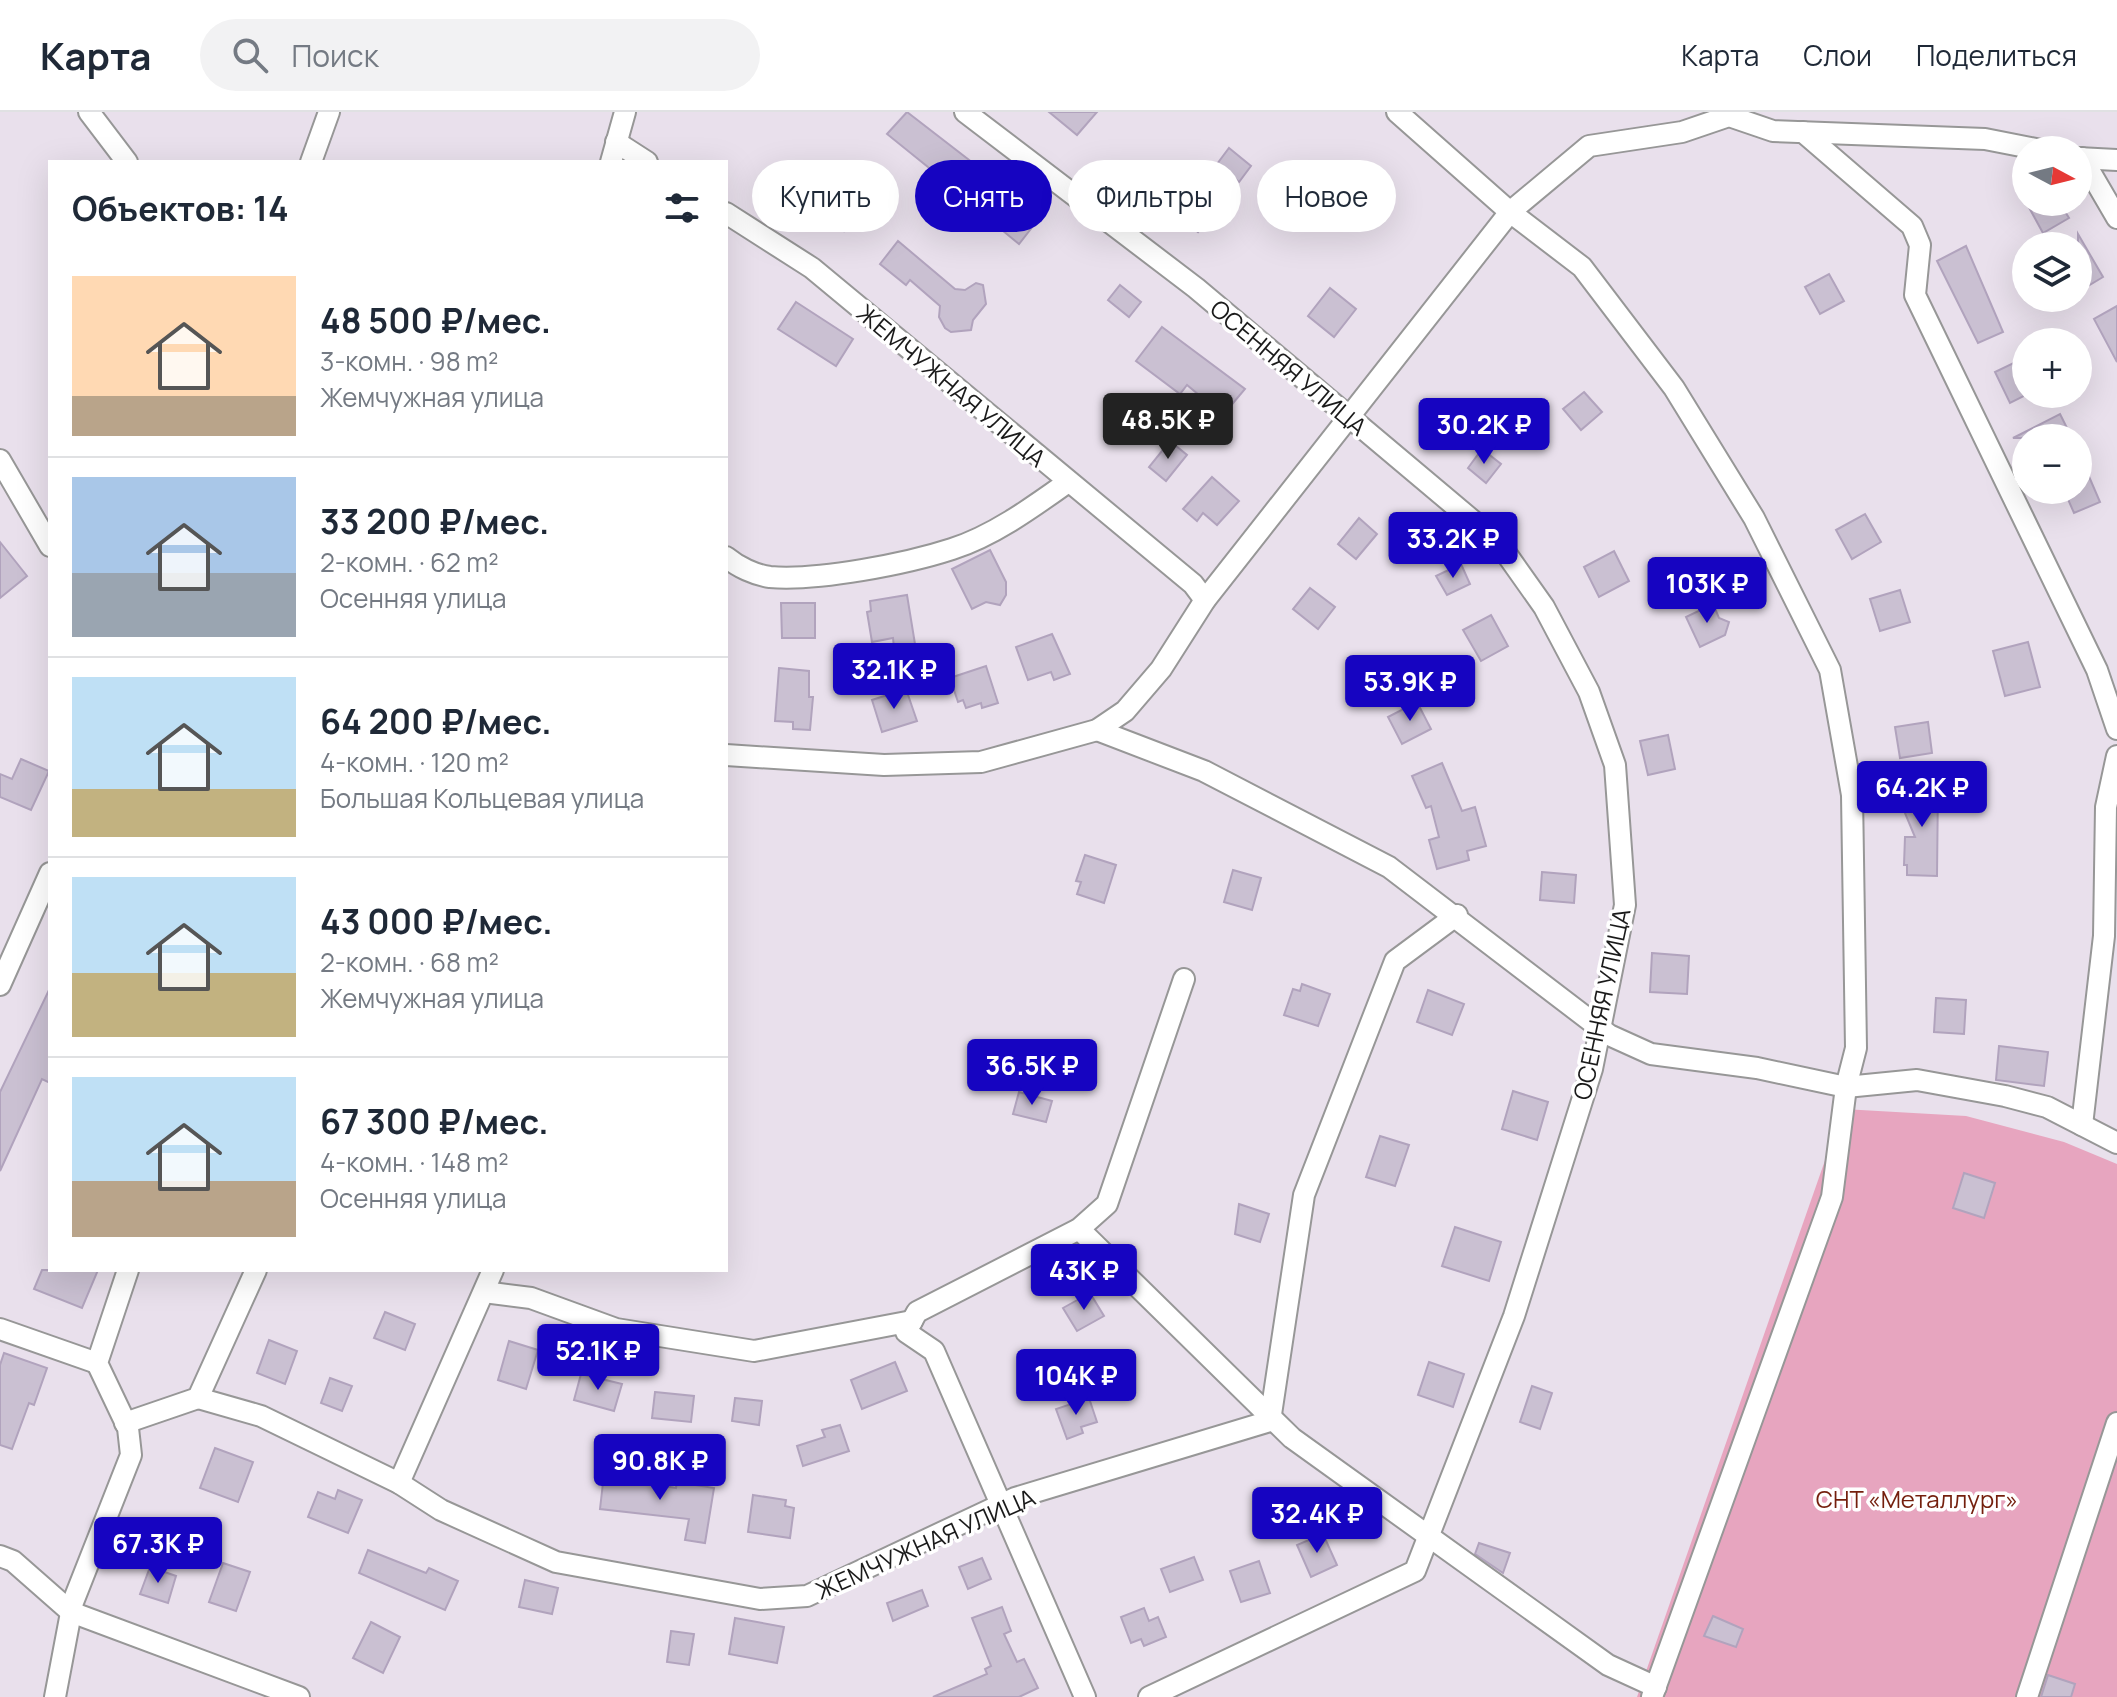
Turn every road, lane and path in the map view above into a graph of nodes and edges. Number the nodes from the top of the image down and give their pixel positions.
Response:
1 (89, 112) edge
2 (329, 112) edge
3 (625, 112) edge
4 (965, 112) edge
5 (1397, 112) edge
6 (1803, 132) junction
7 (2012, 144) edge
8 (614, 152) edge
9 (2092, 159) edge
10 (125, 160) edge
11 (312, 160) edge
12 (640, 160) edge
13 (2117, 160) edge
14 (2092, 177) edge
15 (1510, 212) junction
16 (728, 214) edge
17 (2117, 218) edge
18 (1350, 416) junction
19 (0, 460) edge
20 (1068, 482) junction
21 (48, 543) edge
22 (728, 559) edge
23 (1205, 600) junction
24 (2117, 729) edge
25 (1097, 730) junction
26 (728, 755) edge
27 (2117, 756) edge
28 (48, 877) edge
29 (1457, 915) junction
30 (1184, 979) dead end
31 (0, 985) edge
32 (1600, 1027) junction
33 (1846, 1087) junction
34 (2082, 1125) junction
35 (2117, 1143) edge
36 (1079, 1229) junction
37 (127, 1272) edge
38 (255, 1272) edge
39 (492, 1272) edge
40 (484, 1292) junction
41 (912, 1321) junction
42 (0, 1329) edge
43 (97, 1363) junction
44 (198, 1398) junction
45 (1271, 1417) junction
46 (125, 1423) junction
47 (2117, 1423) edge
48 (399, 1483) junction
49 (1000, 1505) junction
50 (1430, 1534) junction
51 (0, 1556) edge
52 (71, 1612) junction
53 (1654, 1692) edge
54 (55, 1697) edge
55 (299, 1697) edge
56 (1085, 1697) edge
57 (1149, 1697) edge
58 (2027, 1697) edge

1 - 10 street
2 - 11 street
3 - 8 street
4 - 18 street, ОСЕННЯЯ УЛИЦА
5 - 15 street
6 - 7 street
6 - 15 street
6 - 24 street
8 - 12 street
9 - 13 street
14 - 17 street
15 - 18 street
15 - 33 street
16 - 20 street, ЖЕМЧУЖНАЯ УЛИЦА
18 - 23 street
18 - 32 street, ОСЕННЯЯ УЛИЦА
19 - 21 street
20 - 22 street
20 - 23 street, ЖЕМЧУЖНАЯ УЛИЦА
23 - 25 street
25 - 26 street
25 - 29 street
27 - 34 street
28 - 31 street
29 - 32 street
29 - 45 street
30 - 36 street
32 - 33 street
32 - 50 street, ОСЕННЯЯ УЛИЦА
33 - 34 street
33 - 53 street
34 - 35 street
36 - 41 street
36 - 45 street
37 - 43 street
38 - 44 street
39 - 40 street
40 - 41 street
40 - 48 street
41 - 49 street
42 - 43 street
43 - 46 street
44 - 46 street
44 - 48 street, ЖЕМЧУЖНАЯ УЛИЦА
45 - 49 street, ЖЕМЧУЖНАЯ УЛИЦА
45 - 50 street
46 - 52 street
47 - 58 street
48 - 49 street, ЖЕМЧУЖНАЯ УЛИЦА
49 - 56 street
50 - 53 street
50 - 57 street, ОСЕННЯЯ УЛИЦА
51 - 52 street
52 - 54 street
52 - 55 street

